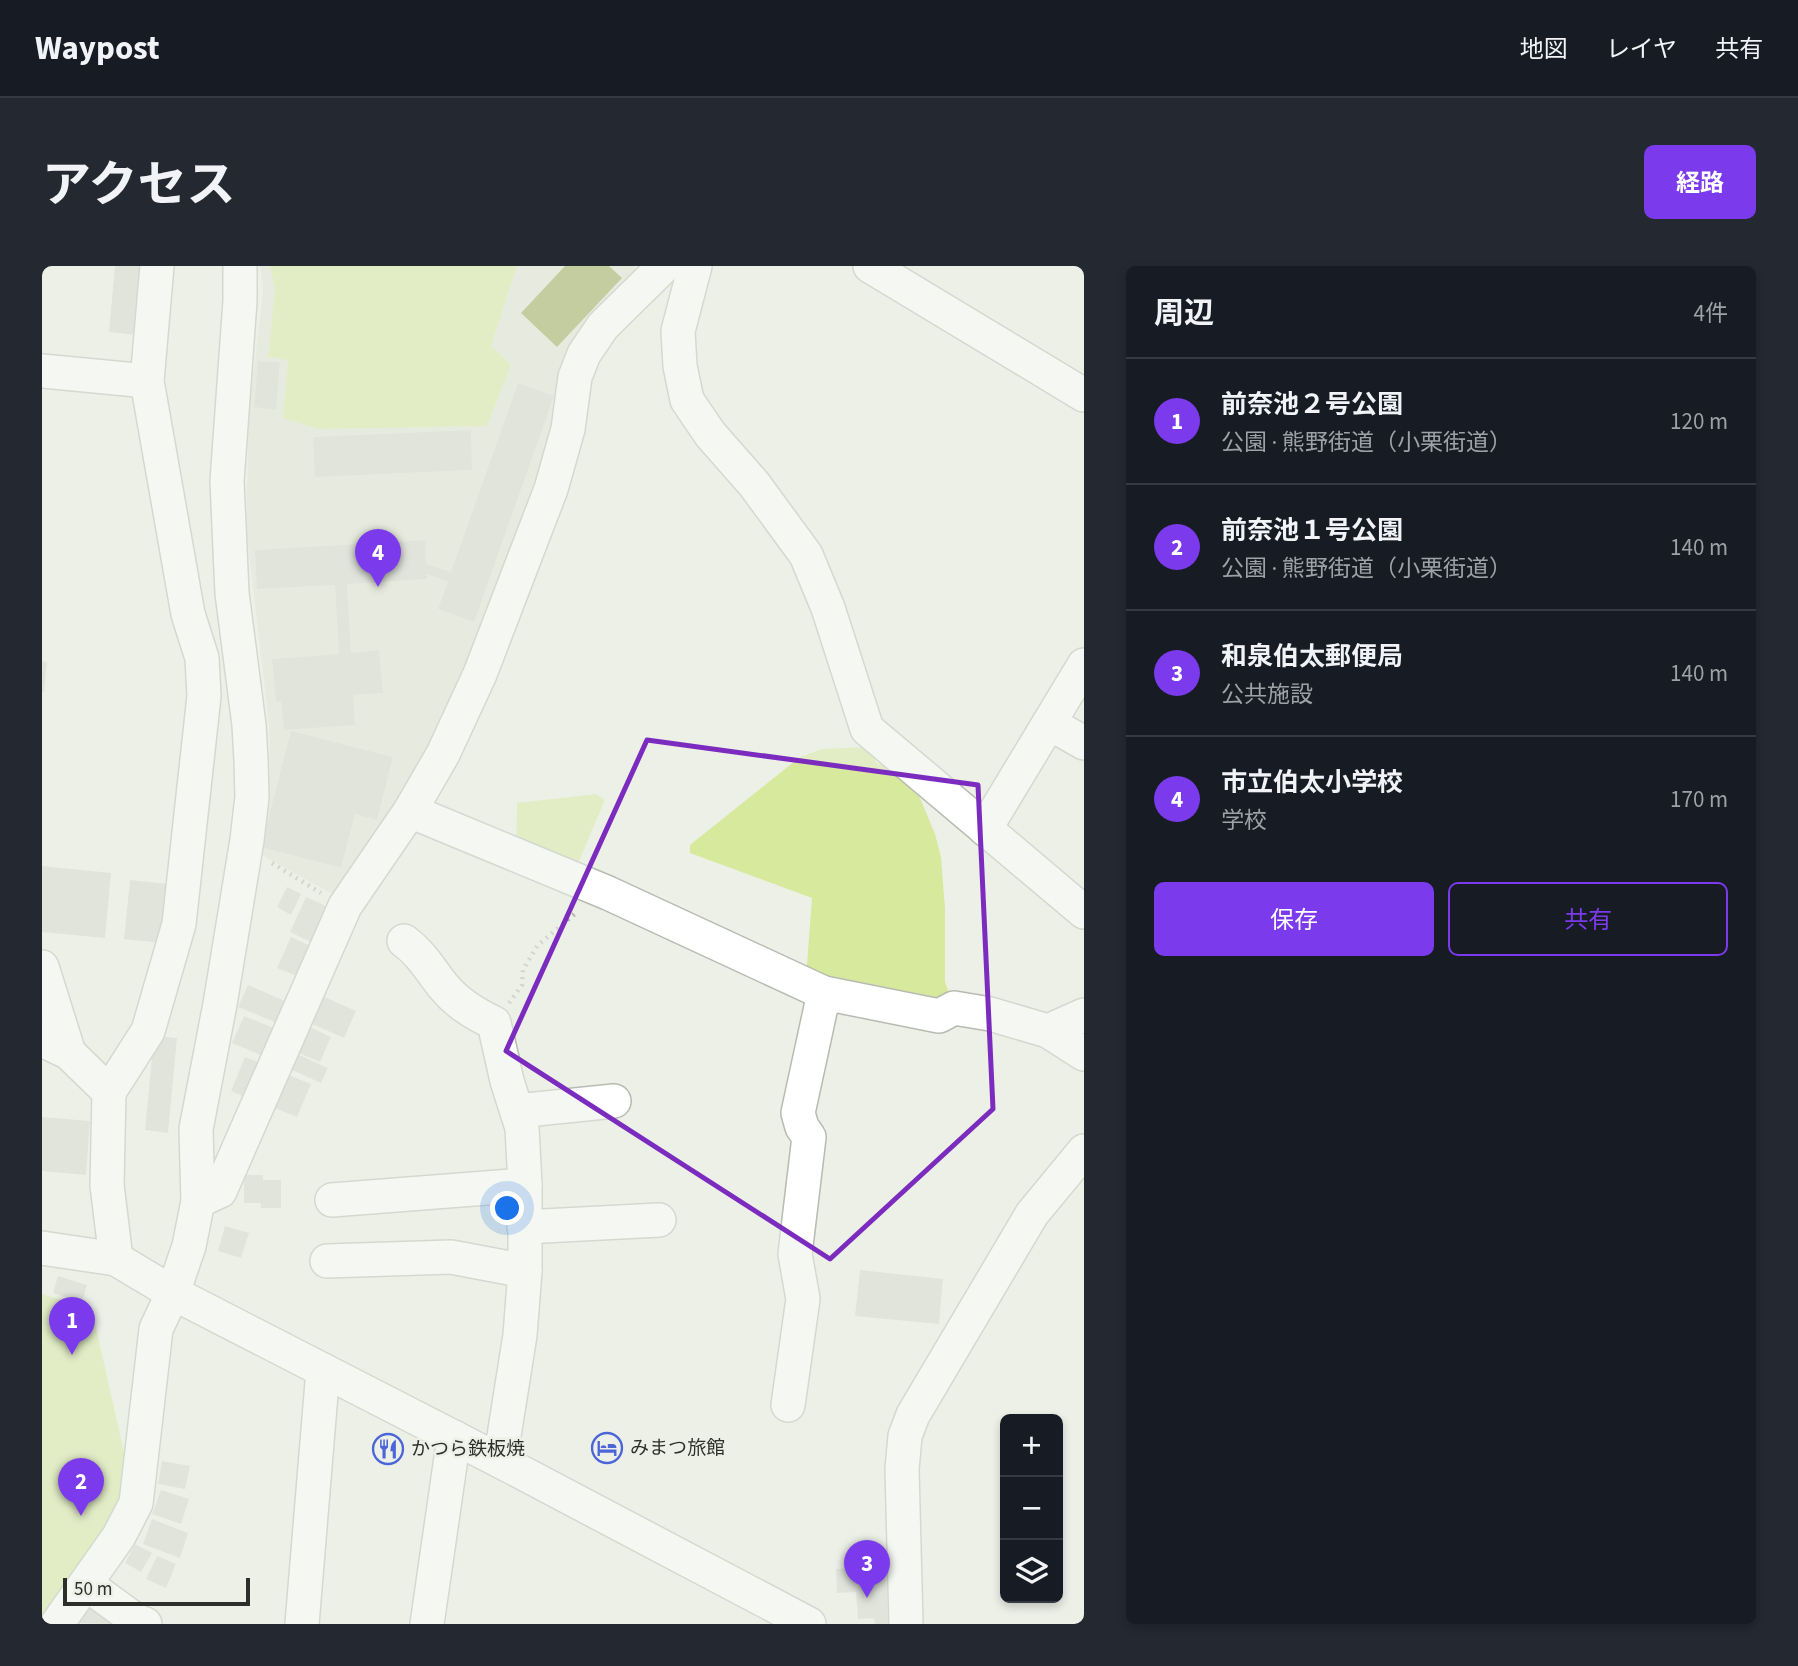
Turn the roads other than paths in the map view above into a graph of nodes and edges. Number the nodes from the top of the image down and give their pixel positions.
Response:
1 (157, 266) edge
2 (240, 266) edge
3 (664, 266) edge
4 (695, 266) edge
5 (870, 266) edge
6 (42, 371) edge
7 (147, 381) junction
8 (1084, 395) edge
9 (1084, 665) edge
10 (1049, 723) junction
11 (1084, 744) edge
12 (410, 811) junction
13 (985, 829) junction
14 (1082, 907) edge
15 (404, 942) dead end
16 (42, 967) edge
17 (824, 993) junction
18 (1084, 1015) edge
19 (1048, 1031) junction
20 (55, 1047) edge
21 (1084, 1054) edge
22 (109, 1092) junction
23 (614, 1101) dead end
24 (517, 1111) junction
25 (1084, 1151) edge
26 (525, 1185) junction
27 (332, 1200) dead end
28 (198, 1201) junction
29 (659, 1220) dead end
30 (523, 1227) junction
31 (42, 1248) edge
32 (116, 1259) junction
33 (327, 1261) dead end
34 (525, 1270) junction
35 (173, 1293) junction
36 (323, 1370) junction
37 (788, 1405) dead end
38 (454, 1437) junction
39 (500, 1461) junction
40 (86, 1584) junction
41 (57, 1624) edge
42 (145, 1624) edge
43 (302, 1624) edge
44 (427, 1624) edge
45 (809, 1624) edge
46 (906, 1624) edge

1 - 7 street
2 - 28 street
3 - 12 street
4 - 13 street
5 - 8 street
6 - 7 street
7 - 22 street
9 - 10 street
10 - 11 street
10 - 13 street
12 - 17 street
12 - 28 street
13 - 14 street
15 - 24 street
16 - 20 street
17 - 19 street
17 - 37 street
18 - 19 street
19 - 21 street
20 - 22 street
22 - 32 street
23 - 24 street
24 - 26 street
25 - 46 street
26 - 27 street
26 - 30 street
28 - 35 street
29 - 30 street
30 - 34 street
31 - 32 street
32 - 35 street
33 - 34 street
34 - 39 street
35 - 36 street
35 - 40 street
36 - 38 street
36 - 43 street
38 - 39 street
38 - 44 street
39 - 45 street
40 - 41 street
40 - 42 street

